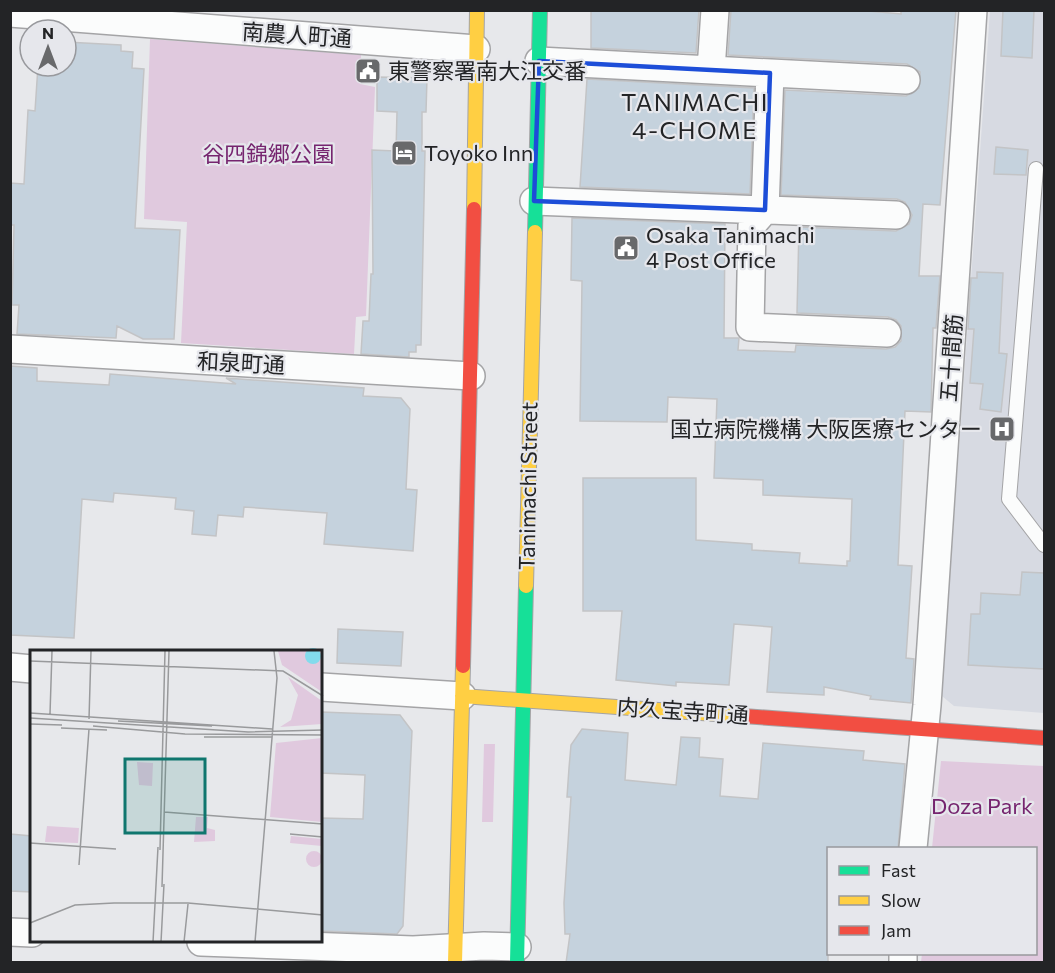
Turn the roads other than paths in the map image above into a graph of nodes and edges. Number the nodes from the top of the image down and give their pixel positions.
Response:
1 (477, 10) edge
2 (540, 10) edge
3 (715, 10) edge
4 (973, 10) edge
5 (10, 13) edge
6 (476, 49) junction
7 (539, 61) junction
8 (711, 70) junction
9 (770, 73) junction
10 (906, 80) dead end
11 (1036, 169) dead end
12 (534, 201) junction
13 (765, 210) junction
14 (896, 215) dead end
15 (887, 333) dead end
16 (10, 349) edge
17 (471, 376) junction
18 (1044, 545) edge
19 (10, 667) edge
20 (30, 669) edge
21 (322, 687) edge
22 (462, 696) junction
23 (523, 700) junction
24 (925, 728) junction
25 (1044, 738) edge
26 (913, 847) edge
27 (10, 932) edge
28 (30, 933) edge
29 (209, 943) edge
30 (311, 955) edge
31 (455, 955) edge
32 (517, 955) edge

1 - 6 main road
2 - 7 main road, Tanimachi Street
3 - 8 street
4 - 24 street, 五十間筋
5 - 6 street, 南農人町通
6 - 17 main road
7 - 8 street
7 - 12 main road, Tanimachi Street
8 - 9 street
9 - 10 street
9 - 13 street
11 - 18 lane
12 - 13 street
12 - 23 main road, Tanimachi Street
13 - 14 street
13 - 15 street
16 - 17 street, 和泉町通
17 - 22 main road
19 - 20 street
21 - 22 street, 内久宝寺町通
22 - 23 main road, 内久宝寺町通
22 - 31 main road
23 - 24 main road, 内久宝寺町通
23 - 32 main road, Tanimachi Street
24 - 25 main road, 内久宝寺町通
24 - 26 street, 五十間筋
27 - 28 street
29 - 30 street
30 - 31 street
31 - 32 street

